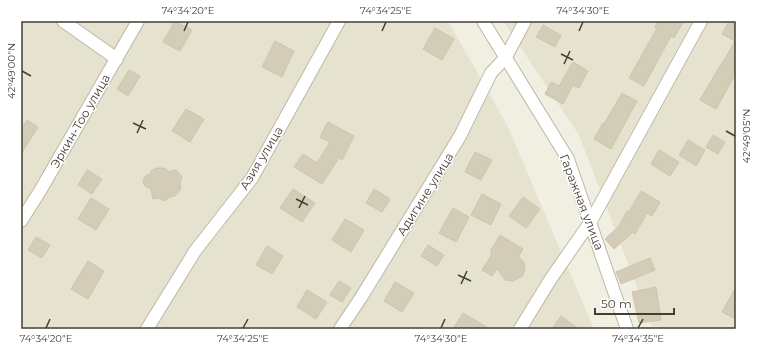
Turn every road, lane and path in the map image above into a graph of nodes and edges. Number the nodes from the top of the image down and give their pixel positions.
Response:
1 (62, 21) edge
2 (138, 21) edge
3 (339, 21) edge
4 (483, 21) edge
5 (525, 21) edge
6 (701, 21) edge
7 (506, 57) junction
8 (117, 59) junction
9 (21, 221) edge
10 (591, 221) junction
11 (148, 329) edge
12 (340, 329) edge
13 (520, 329) edge
14 (627, 329) edge

1 - 8 street
2 - 8 street, Эркин-Тоо улица
3 - 11 street, Азия улица
4 - 7 street, Гаражная улица
5 - 7 street, Адигине улица
6 - 10 street
7 - 10 street, Гаражная улица
7 - 12 street, Адигине улица
8 - 9 street, Эркин-Тоо улица
10 - 13 street
10 - 14 street, Гаражная улица

